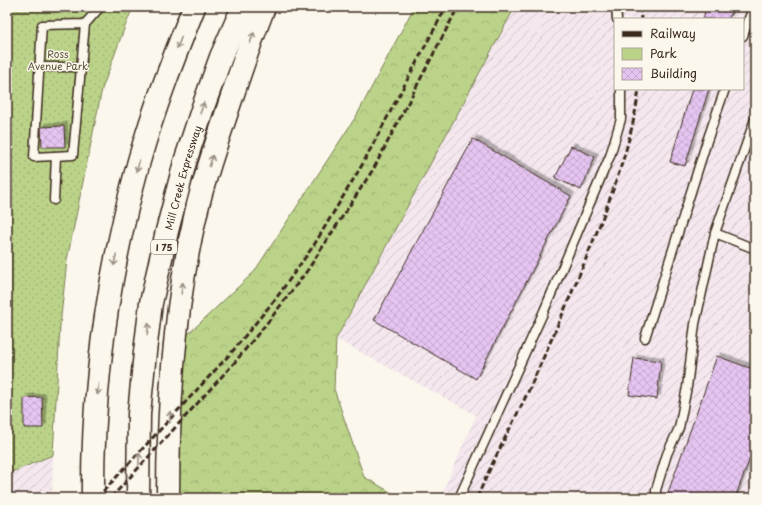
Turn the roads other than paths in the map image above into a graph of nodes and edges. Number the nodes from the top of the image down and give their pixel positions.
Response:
1 (100, 7) edge
2 (194, 7) edge
3 (243, 7) edge
4 (264, 7) edge
5 (616, 7) edge
6 (753, 7) edge
7 (617, 18) edge
8 (85, 24) junction
9 (744, 33) edge
10 (81, 66) junction
11 (40, 67) junction
12 (621, 90) edge
13 (725, 90) edge
14 (755, 119) edge
15 (56, 156) junction
16 (54, 200) dead end
17 (715, 233) junction
18 (755, 249) edge
19 (645, 338) dead end
20 (92, 496) edge
21 (138, 498) edge
22 (168, 498) edge
23 (459, 498) edge
24 (656, 498) edge

1 - 8 lane
2 -> 20 highway
21 -> 3 highway, Mill Creek Expressway / I 75
22 -> 4 highway
5 - 7 lane
6 - 9 lane
8 - 10 lane
8 - 11 lane
10 - 11 lane
10 - 15 lane
11 - 15 lane
12 - 23 lane
13 - 19 lane
14 - 17 lane
15 - 16 lane
17 - 18 lane
17 - 24 lane

